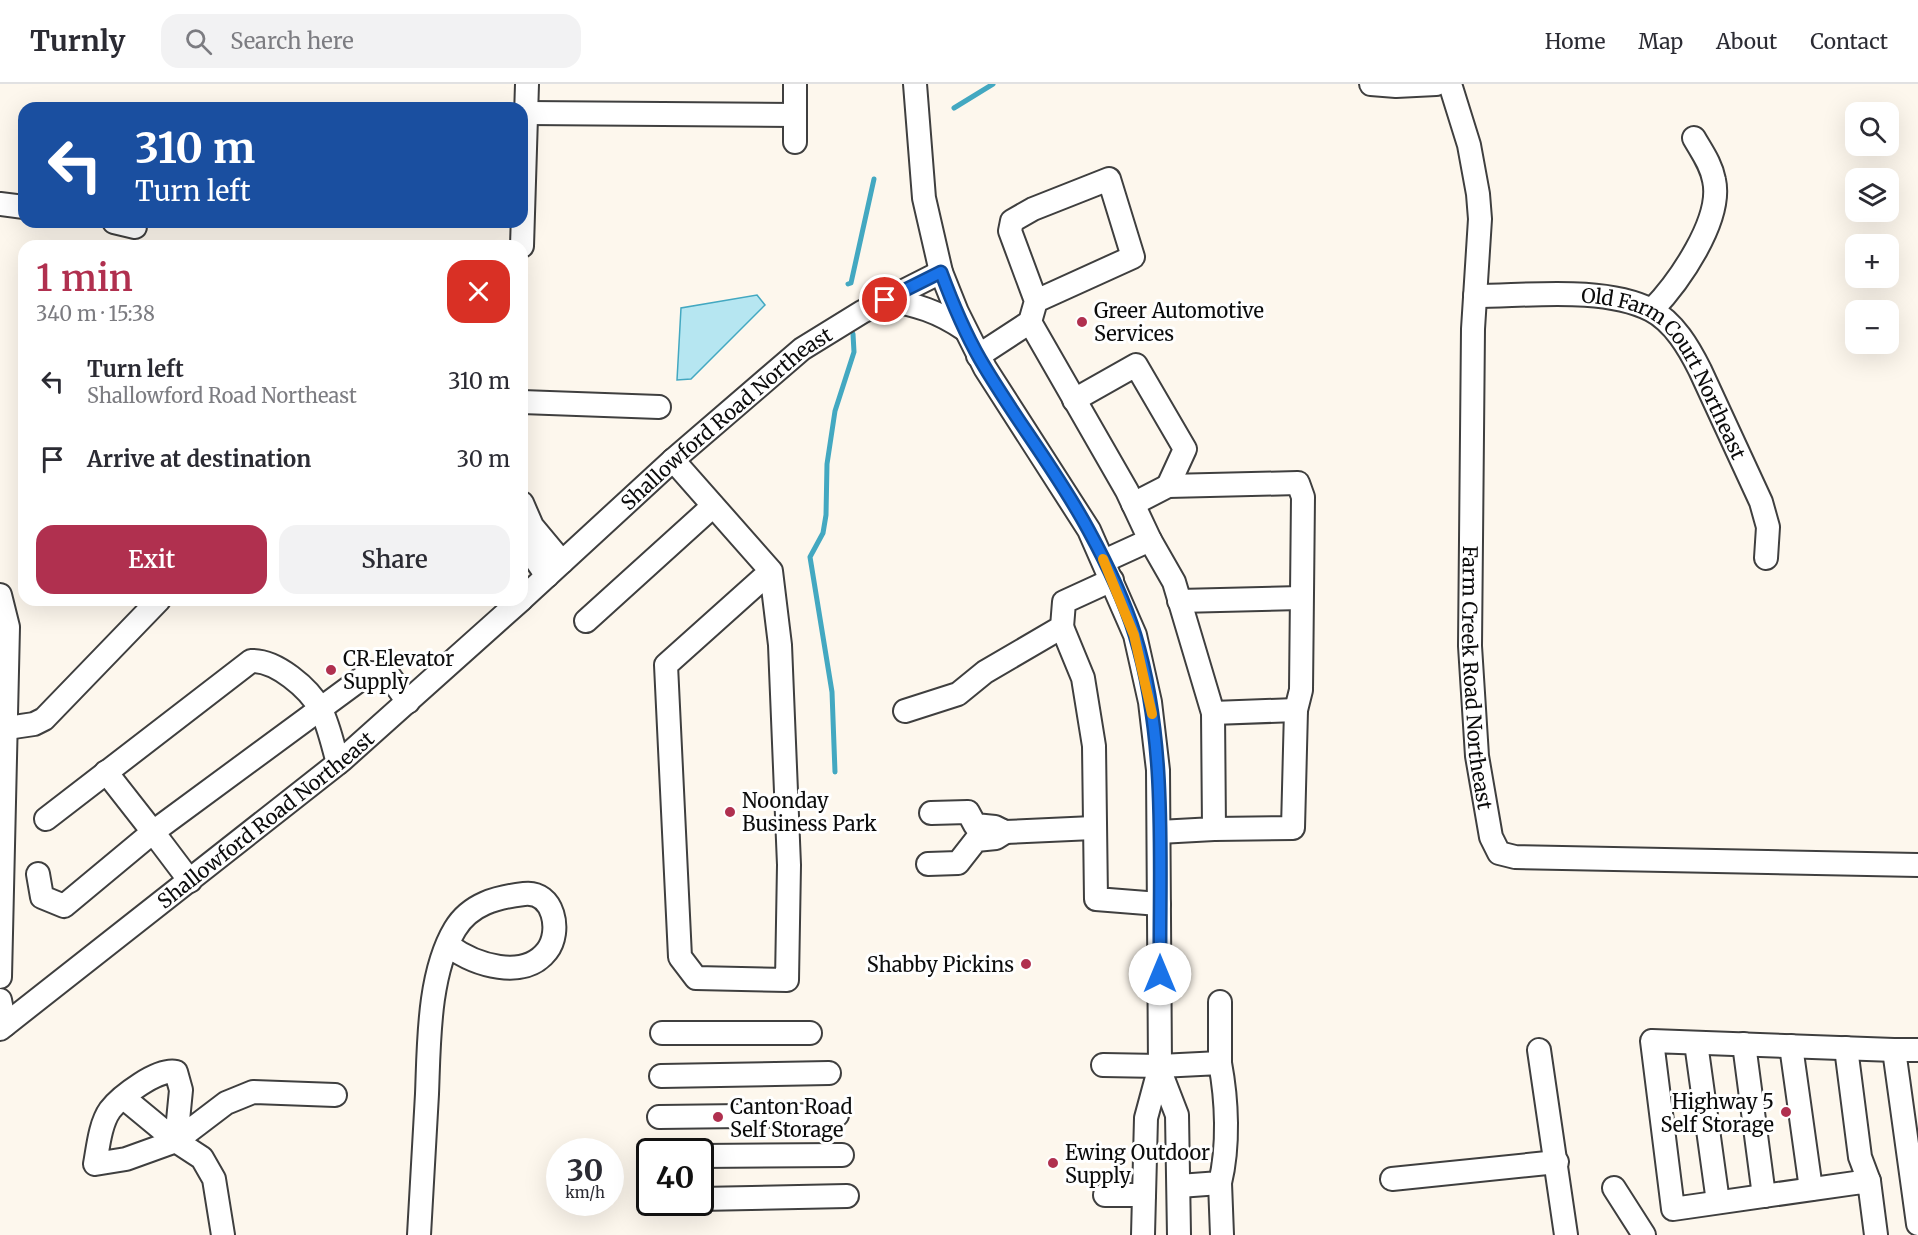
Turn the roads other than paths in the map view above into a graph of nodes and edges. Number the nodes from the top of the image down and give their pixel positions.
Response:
1 (527, 84) edge
2 (795, 84) edge
3 (915, 84) edge
4 (1371, 84) edge
5 (1436, 84) edge
6 (1450, 84) edge
7 (527, 102) edge
8 (528, 113) edge
9 (795, 116) junction
10 (1694, 138) dead end
11 (795, 142) dead end
12 (0, 204) edge
13 (18, 206) edge
14 (941, 272) junction
15 (1475, 296) junction
16 (885, 300) junction
17 (1652, 310) junction
18 (1033, 312) junction
19 (966, 331) junction
20 (978, 356) junction
21 (1074, 400) junction
22 (528, 402) edge
23 (659, 407) dead end
24 (673, 460) junction
25 (1168, 486) junction
26 (1133, 504) junction
27 (713, 506) junction
28 (528, 517) edge
29 (1150, 540) junction
30 (528, 545) edge
31 (1766, 558) dead end
32 (554, 569) junction
33 (771, 571) junction
34 (1108, 571) junction
35 (528, 593) edge
36 (0, 595) edge
37 (1301, 598) junction
38 (1179, 601) junction
39 (153, 606) edge
40 (513, 606) edge
41 (586, 621) dead end
42 (1062, 627) junction
43 (408, 702) junction
44 (320, 709) junction
45 (1296, 710) junction
46 (905, 711) dead end
47 (1213, 713) junction
48 (3, 729) edge
49 (338, 763) junction
50 (106, 772) junction
51 (931, 813) dead end
52 (46, 819) dead end
53 (1093, 828) junction
54 (1214, 829) junction
55 (153, 832) junction
56 (1005, 832) junction
57 (1159, 832) junction
58 (928, 864) dead end
59 (1918, 865) edge
60 (38, 874) dead end
61 (190, 881) junction
62 (1159, 904) junction
63 (449, 946) junction
64 (0, 977) edge
65 (0, 1000) edge
66 (1220, 1002) dead end
67 (3, 1027) edge
68 (662, 1033) dead end
69 (810, 1033) dead end
70 (1696, 1043) junction
71 (1744, 1044) junction
72 (1791, 1046) junction
73 (1846, 1048) junction
74 (1539, 1050) dead end
75 (1894, 1050) junction
76 (1918, 1050) edge
77 (1220, 1063) junction
78 (1103, 1065) dead end
79 (1160, 1069) junction
80 (829, 1073) dead end
81 (661, 1076) dead end
82 (335, 1095) dead end
83 (124, 1098) junction
84 (837, 1115) dead end
85 (659, 1117) dead end
86 (176, 1141) junction
87 (842, 1155) dead end
88 (714, 1156) edge
89 (1557, 1162) junction
90 (1392, 1179) dead end
91 (1869, 1181) junction
92 (1220, 1184) junction
93 (1179, 1185) junction
94 (1614, 1188) dead end
95 (1811, 1189) junction
96 (1105, 1195) dead end
97 (1144, 1195) junction
98 (847, 1196) dead end
99 (1764, 1196) junction
100 (714, 1198) edge
101 (1718, 1202) junction
102 (1918, 1224) edge
103 (223, 1235) edge
104 (419, 1235) edge
105 (1143, 1235) edge
106 (1179, 1235) edge
107 (1222, 1235) edge
108 (1566, 1235) edge
109 (1644, 1235) edge
110 (1876, 1235) edge

1 - 7 street
2 - 9 street
3 - 14 street
4 - 5 street
6 - 15 street, Farm Creek Road Northeast
8 - 9 street
9 - 11 street
10 - 17 street
12 - 13 street
14 - 16 street, Shallowford Road Northeast
14 - 19 street
15 - 17 street, Old Farm Court Northeast
15 - 59 street, Farm Creek Road Northeast
16 - 19 street
16 - 24 street, Shallowford Road Northeast
17 - 31 street, Old Farm Court Northeast
18 - 18 street
18 - 20 street
18 - 21 street
19 - 20 street
20 - 34 street
21 - 25 street
21 - 26 street
22 - 23 street
24 - 27 street
24 - 32 street, Shallowford Road Northeast
25 - 26 street
25 - 37 street
26 - 29 street
27 - 33 street
27 - 41 street
28 - 32 street
29 - 34 street
29 - 38 street
30 - 32 street
32 - 35 street, Shallowford Road Northeast
33 - 33 street
34 - 42 street
34 - 57 street
36 - 48 street
37 - 38 street
37 - 45 street
38 - 47 street
39 - 48 street
40 - 43 street, Shallowford Road Northeast
42 - 46 street
42 - 53 street
43 - 44 street
43 - 49 street, Shallowford Road Northeast
44 - 49 street
44 - 50 street
44 - 55 street
45 - 47 street
45 - 54 street
47 - 54 street
48 - 64 street
49 - 61 street, Shallowford Road Northeast
50 - 52 street
50 - 55 street
51 - 56 street
53 - 56 street
53 - 62 street
54 - 57 street
55 - 60 street
55 - 61 street
56 - 58 street
57 - 62 street
61 - 67 street, Shallowford Road Northeast
62 - 79 street
63 - 63 street
63 - 104 street
65 - 67 street
66 - 77 street
68 - 69 street
70 - 71 street
70 - 101 street
70 - 101 street
71 - 72 street
71 - 99 street
72 - 73 street
72 - 95 street
73 - 75 street
73 - 91 street
74 - 89 street
75 - 76 street
75 - 102 street
77 - 79 street
77 - 92 street
78 - 79 street
79 - 93 street
79 - 97 street
80 - 81 street
82 - 86 street
83 - 86 street
83 - 86 street
83 - 86 street
84 - 85 street
86 - 103 street
87 - 88 street
89 - 90 street
89 - 108 street
91 - 95 street
91 - 110 street
92 - 93 street
92 - 107 street
93 - 106 street
94 - 109 street
95 - 99 street
96 - 97 street
97 - 105 street
98 - 100 street
99 - 101 street

